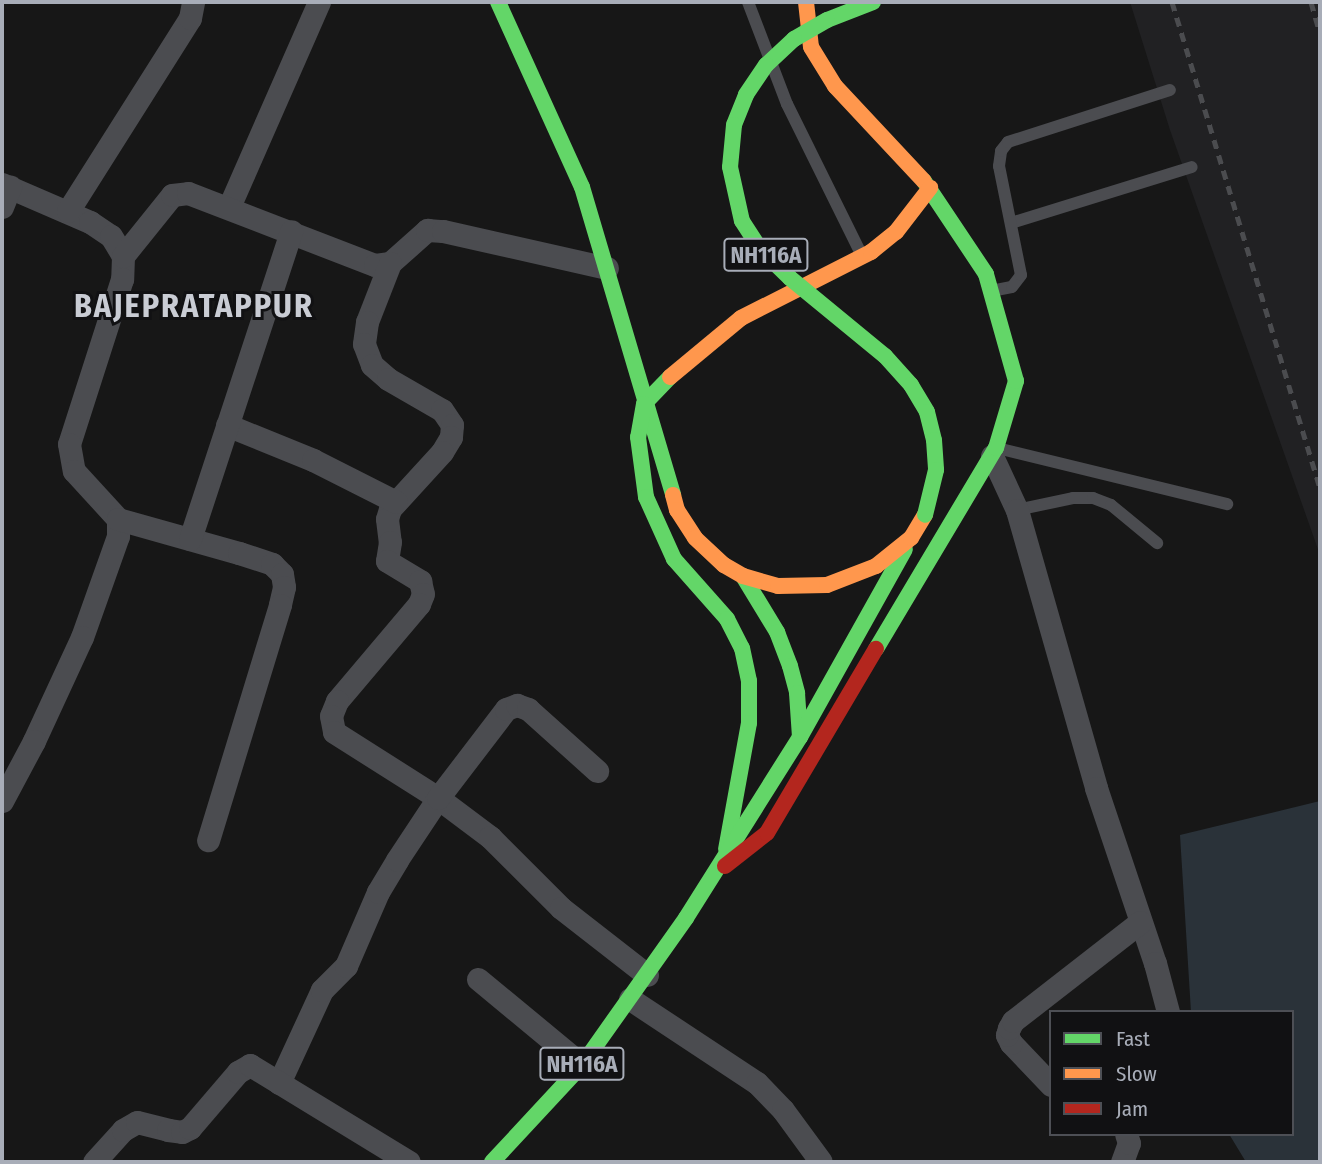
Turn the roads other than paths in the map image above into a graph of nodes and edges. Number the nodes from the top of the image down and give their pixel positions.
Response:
1 (193, 2) edge
2 (320, 2) edge
3 (498, 2) edge
4 (748, 2) edge
5 (806, 2) edge
6 (873, 2) edge
7 (1170, 90) dead end
8 (1192, 167) dead end
9 (930, 188) junction
10 (4, 193) edge
11 (229, 207) junction
12 (68, 211) junction
13 (1011, 223) junction
14 (291, 232) junction
15 (123, 256) junction
16 (862, 256) junction
17 (390, 263) junction
18 (607, 268) junction
19 (991, 291) junction
20 (644, 404) junction
21 (227, 425) junction
22 (994, 452) junction
23 (396, 502) junction
24 (1227, 504) dead end
25 (1017, 510) junction
26 (118, 519) junction
27 (911, 538) junction
28 (190, 539) junction
29 (1157, 542) dead end
30 (743, 576) junction
31 (800, 737) junction
32 (597, 771) dead end
33 (438, 798) junction
34 (2, 801) edge
35 (208, 840) dead end
36 (724, 856) junction
37 (716, 873) junction
38 (1140, 922) junction
39 (647, 975) junction
40 (478, 979) dead end
41 (630, 999) junction
42 (1167, 1010) edge
43 (582, 1065) junction
44 (278, 1083) junction
45 (1049, 1083) edge
46 (1127, 1136) edge
47 (93, 1162) edge
48 (410, 1162) edge
49 (492, 1162) edge
50 (821, 1162) edge
51 (1122, 1162) edge

1 - 12 street
2 - 11 street
3 - 18 main road, NH116A
4 - 16 lane
5 - 9 main road
6 - 27 main road, NH116A, bridge
7 - 13 lane
8 - 13 lane
9 - 16 main road
9 - 19 main road
10 - 12 street
11 - 14 street
11 - 15 street
12 - 15 street
13 - 19 lane
14 - 17 street
14 - 21 street
15 - 26 street
16 - 20 main road
17 - 18 street
17 - 23 street
18 - 20 main road, NH116A
19 - 22 main road
20 - 30 main road, NH116A
20 - 36 main road
21 - 23 street
21 - 28 street
22 - 24 lane
22 - 25 street
22 - 37 main road
23 - 33 street
25 - 29 lane
25 - 38 street
26 - 28 street
26 - 34 street
27 - 30 main road, NH116A
27 - 31 main road, NH116A
28 - 35 street
30 - 31 main road, NH116A
31 - 36 main road, NH116A
32 - 33 street
33 - 39 street
33 - 44 street
36 - 37 main road, NH116A
37 - 39 main road, NH116A
38 - 42 street
38 - 45 street
39 - 41 main road, NH116A
40 - 43 street
41 - 43 main road, NH116A
41 - 50 street
43 - 49 main road, NH116A
44 - 47 street
44 - 48 street
46 - 51 street

